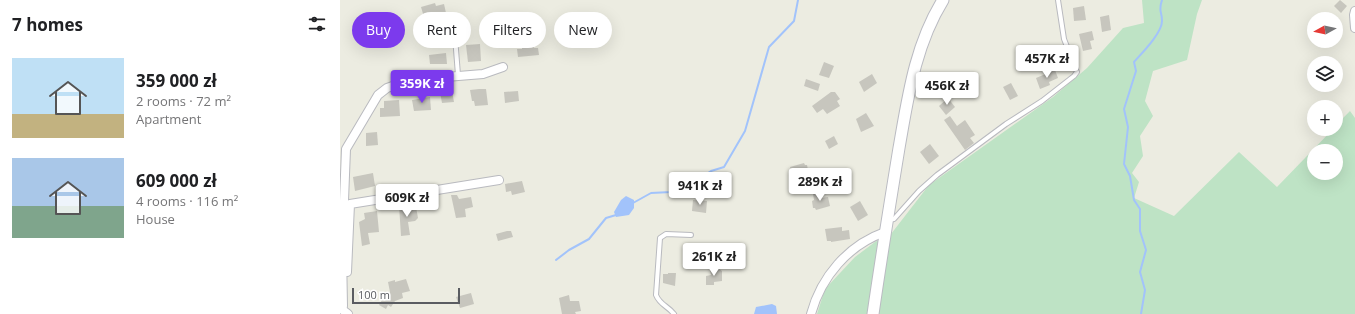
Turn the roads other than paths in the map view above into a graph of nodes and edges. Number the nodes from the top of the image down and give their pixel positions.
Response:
1 (943, 0) edge
2 (1058, 0) edge
3 (1355, 11) edge
4 (1355, 28) edge
5 (456, 48) edge
6 (503, 67) dead end
7 (458, 75) junction
8 (499, 180) dead end
9 (887, 221) junction
10 (885, 232) junction
11 (691, 235) dead end
12 (343, 309) edge
13 (674, 314) edge
14 (811, 314) edge
15 (873, 314) edge

1 - 9 street
2 - 9 lane
3 - 4 street
5 - 7 lane
6 - 7 street
7 - 12 street
8 - 12 street
9 - 10 street
10 - 14 street
10 - 15 street
11 - 13 lane

